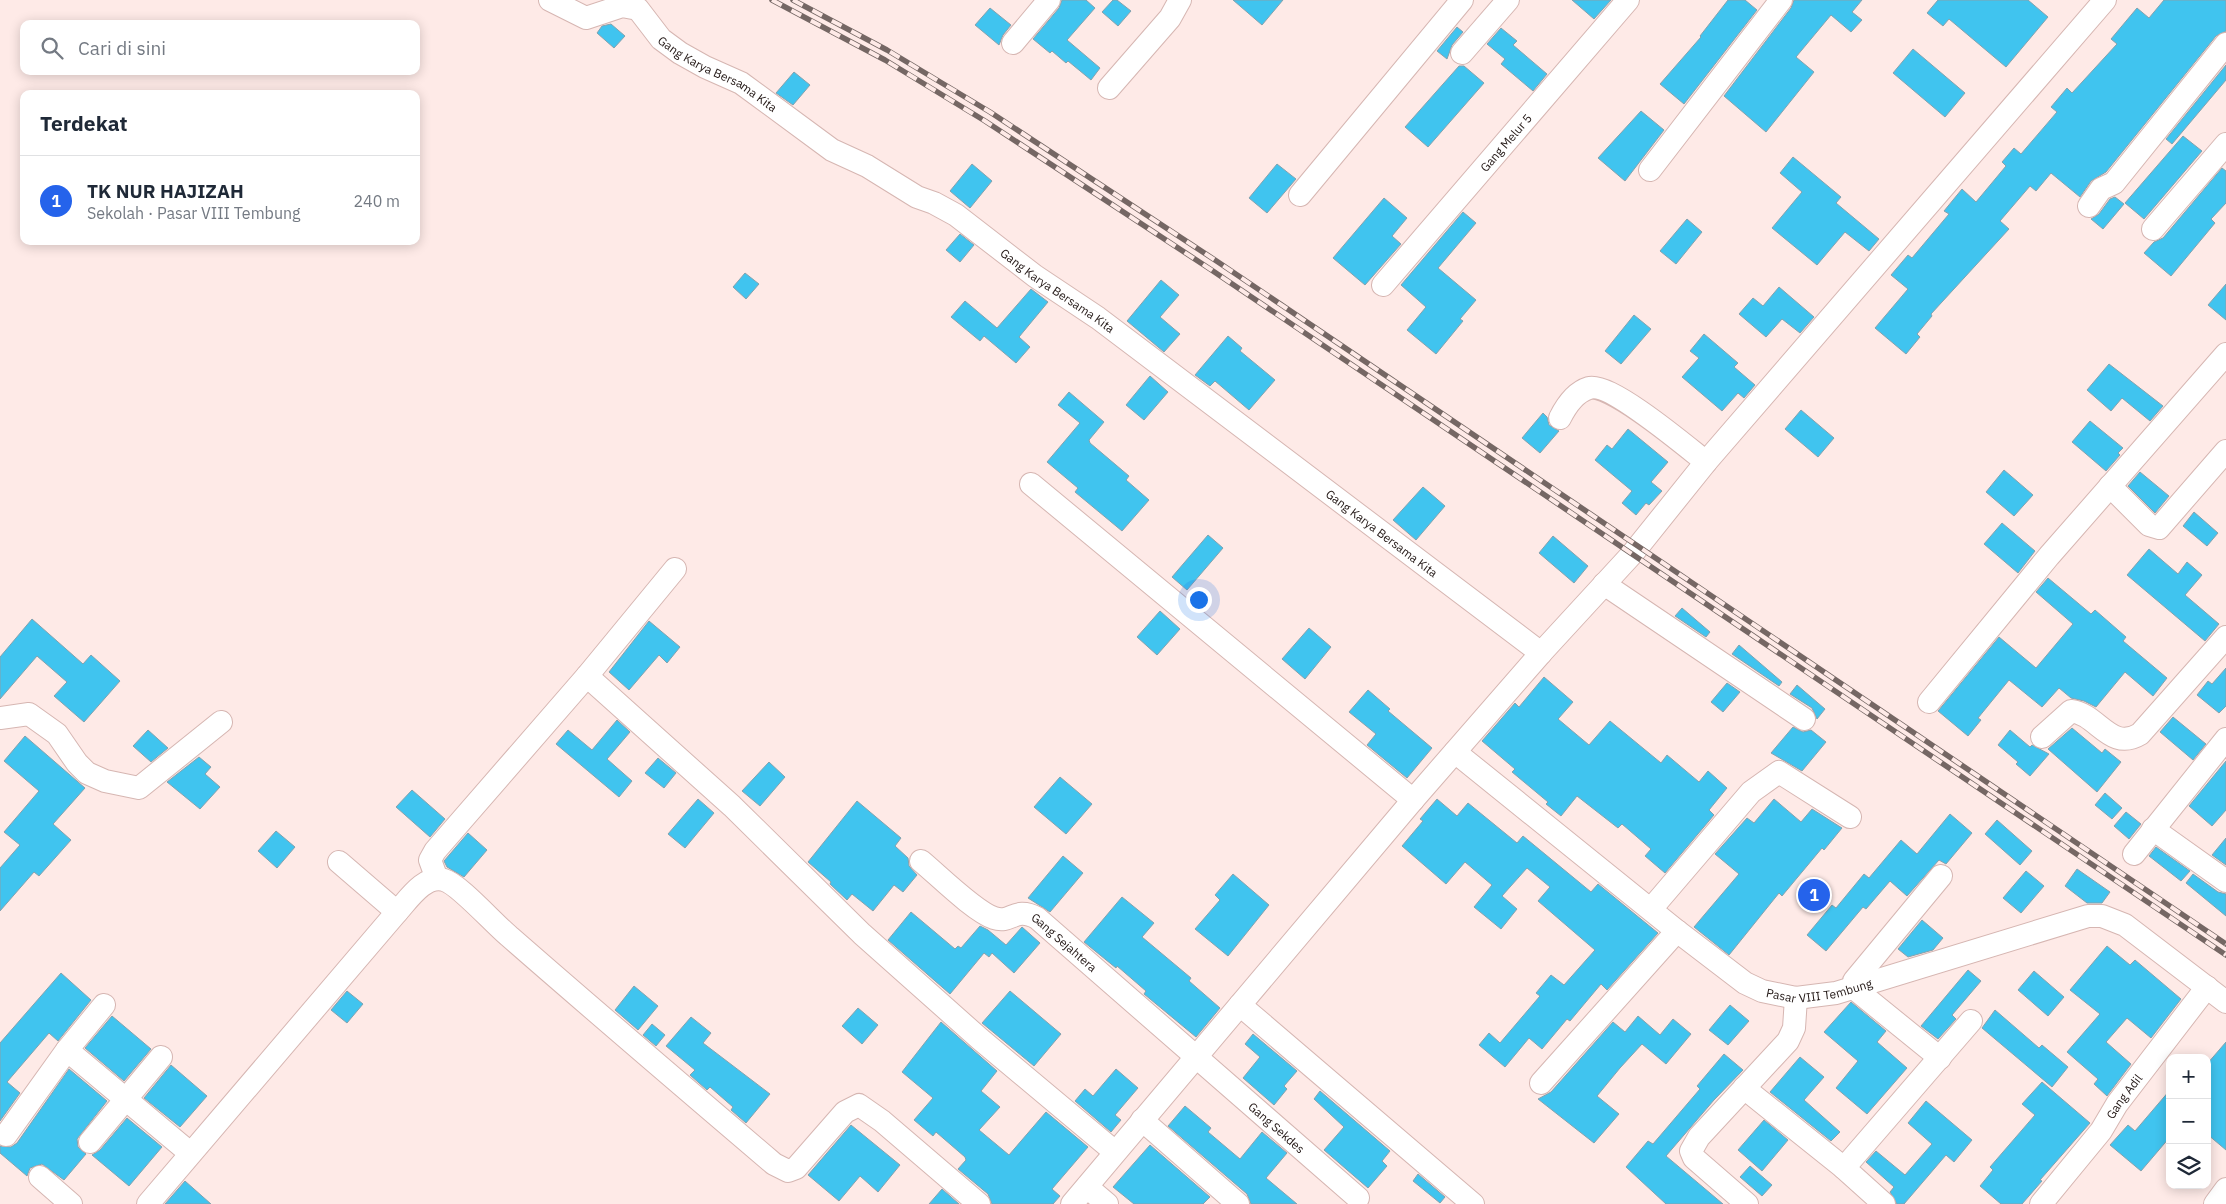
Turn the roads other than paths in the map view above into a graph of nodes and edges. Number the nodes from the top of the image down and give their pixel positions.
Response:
1 (550, 0) edge
2 (1049, 0) edge
3 (1180, 0) edge
4 (1462, 0) edge
5 (1508, 0) edge
6 (1628, 0) edge
7 (1782, 0) edge
8 (2105, 0) edge
9 (1013, 43) dead end
10 (2226, 44) edge
11 (1462, 53) dead end
12 (1109, 88) dead end
13 (2226, 144) edge
14 (1650, 170) dead end
15 (1300, 195) dead end
16 (2089, 206) dead end
17 (2153, 229) dead end
18 (1383, 285) dead end
19 (2226, 354) edge
20 (1560, 418) dead end
21 (2226, 451) edge
22 (1706, 462) junction
23 (1031, 484) dead end
24 (2110, 486) junction
25 (675, 569) dead end
26 (1604, 584) junction
27 (2226, 637) edge
28 (1541, 653) junction
29 (587, 676) junction
30 (1929, 702) dead end
31 (0, 718) edge
32 (1804, 719) dead end
33 (220, 722) dead end
34 (2042, 737) dead end
35 (2226, 738) edge
36 (1455, 752) junction
37 (1413, 800) junction
38 (1850, 817) dead end
39 (2153, 829) junction
40 (2134, 854) dead end
41 (921, 861) dead end
42 (339, 862) dead end
43 (1941, 876) dead end
44 (437, 879) junction
45 (2226, 882) edge
46 (1651, 909) junction
47 (397, 912) junction
48 (1677, 931) junction
49 (2207, 986) junction
50 (1855, 989) junction
51 (1796, 998) junction
52 (2226, 1002) edge
53 (104, 1005) dead end
54 (1240, 1005) junction
55 (1971, 1021) dead end
56 (67, 1050) junction
57 (1197, 1055) junction
58 (161, 1057) dead end
59 (1940, 1058) junction
60 (1541, 1083) dead end
61 (1744, 1088) junction
62 (126, 1101) junction
63 (1142, 1120) junction
64 (6, 1135) dead end
65 (90, 1142) dead end
66 (1115, 1152) junction
67 (190, 1153) junction
68 (1844, 1168) junction
69 (40, 1177) dead end
70 (1087, 1186) junction
71 (2226, 1189) edge
72 (1358, 1198) dead end
73 (71, 1204) edge
74 (148, 1204) edge
75 (979, 1204) edge
76 (1072, 1204) edge
77 (1107, 1204) edge
78 (1238, 1204) edge
79 (1473, 1204) edge
80 (1747, 1204) edge
81 (1884, 1204) edge
82 (2041, 1204) edge
83 (2214, 1204) edge

1 - 28 street, Gang Karya Bersama Kita
2 - 9 street
3 - 12 street
4 - 15 street
5 - 11 street
6 - 18 street, Gang Melur 5
7 - 14 street
8 - 22 street
10 - 16 street
13 - 17 street
19 - 24 street
20 - 22 street
21 - 24 street
22 - 26 street
23 - 37 street
24 - 30 street
25 - 29 street
26 - 28 street
26 - 32 street
27 - 34 street
28 - 36 street
29 - 44 street
29 - 66 street
31 - 33 street
35 - 39 street
36 - 37 street
36 - 46 street, Pasar VIII Tembung
37 - 54 street
38 - 46 street
39 - 40 street
39 - 45 street
41 - 57 street, Gang Sejahtera
42 - 47 street
43 - 50 street
44 - 47 street
44 - 75 street
46 - 48 street, Pasar VIII Tembung
47 - 67 street
48 - 51 street, Pasar VIII Tembung
48 - 60 street
49 - 50 street, Pasar VIII Tembung
49 - 52 street, Pasar VIII Tembung
49 - 82 street, Gang Adil
50 - 51 street, Pasar VIII Tembung
50 - 59 street
51 - 61 street
53 - 56 street
54 - 57 street
54 - 79 street
55 - 59 street
56 - 62 street
56 - 64 street
57 - 63 street
57 - 72 street, Gang Sekdes
58 - 62 street
59 - 68 street
61 - 68 street
61 - 80 street
62 - 65 street
62 - 67 street
63 - 66 street
63 - 78 street
66 - 70 street
67 - 74 street
68 - 81 street
69 - 73 street
70 - 76 street
70 - 77 street
71 - 83 street

